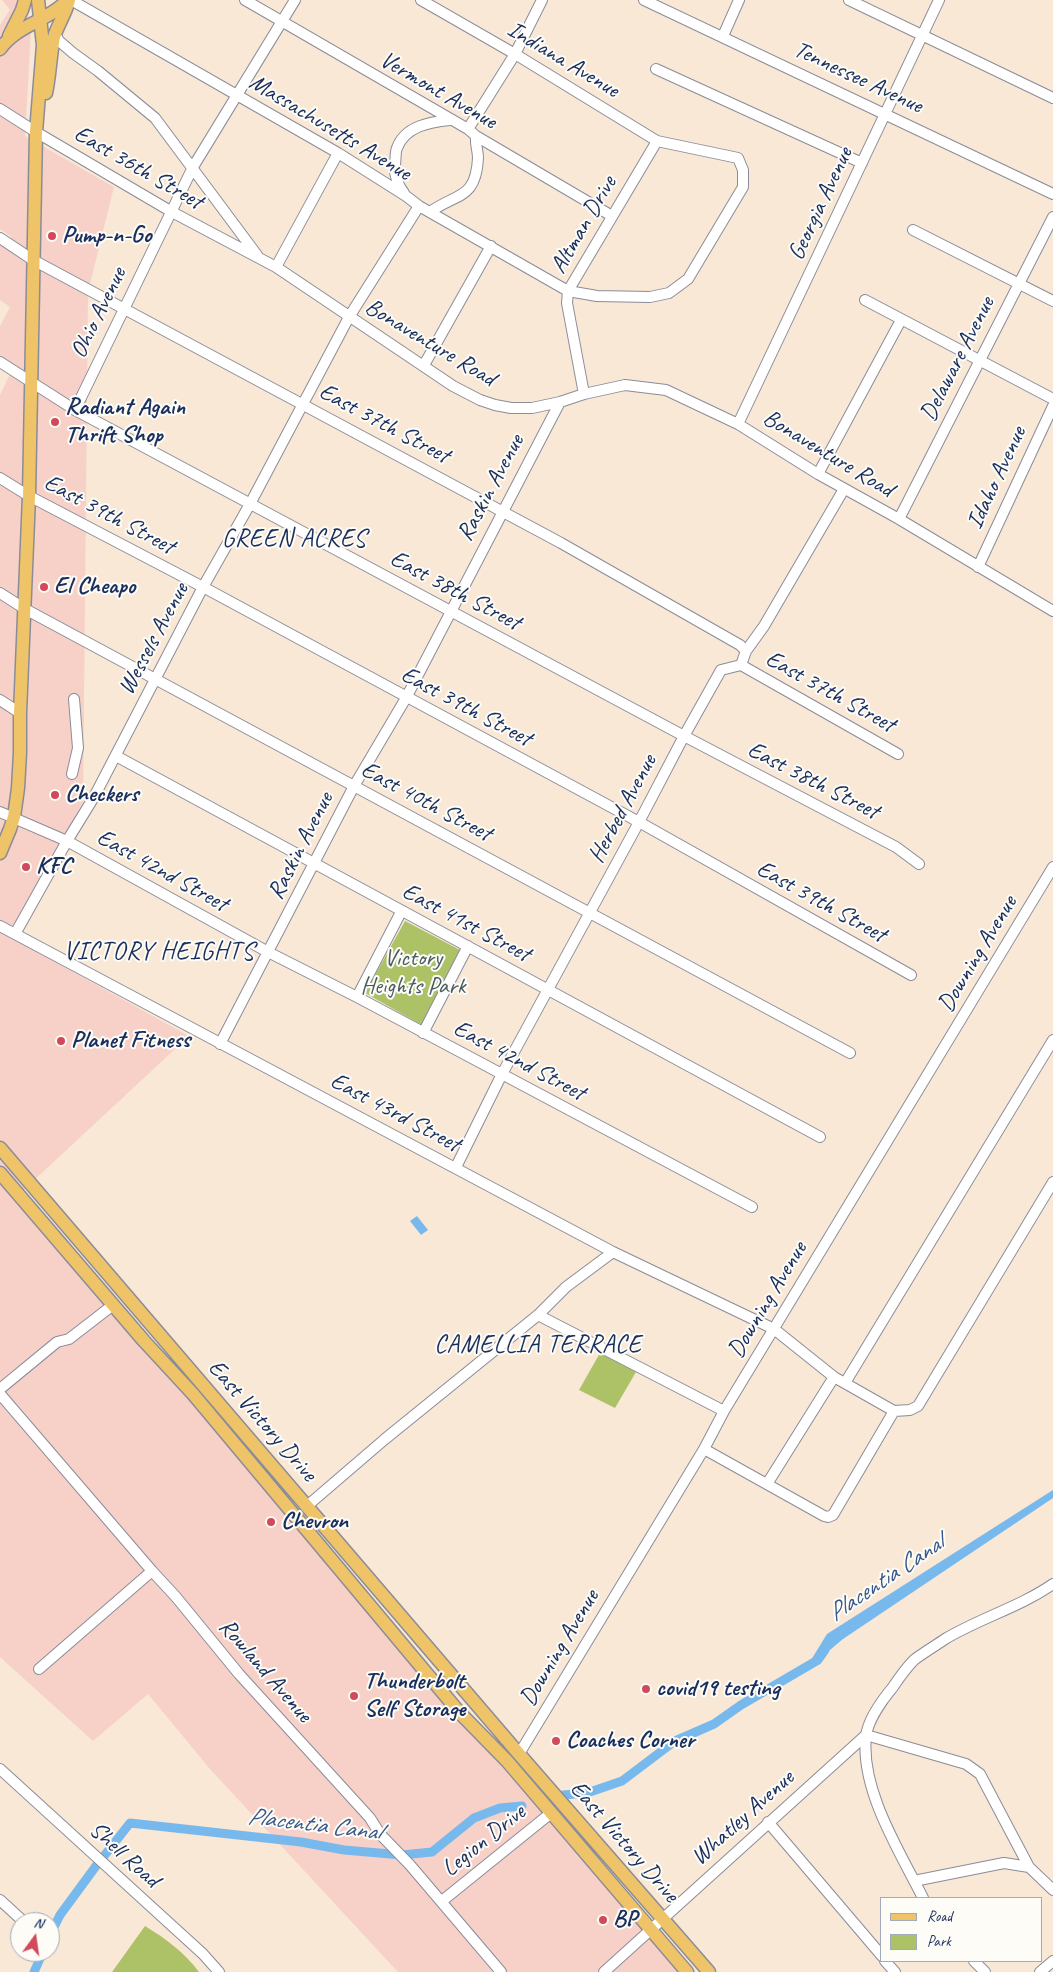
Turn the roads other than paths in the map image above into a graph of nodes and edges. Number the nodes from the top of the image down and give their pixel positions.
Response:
1 (25, 0) edge
2 (38, 0) edge
3 (69, 0) edge
4 (245, 0) edge
5 (295, 0) edge
6 (421, 0) edge
7 (542, 0) edge
8 (644, 0) edge
9 (739, 0) edge
10 (848, 0) edge
11 (939, 0) edge
12 (41, 19) junction
13 (281, 22) junction
14 (55, 34) junction
15 (722, 36) junction
16 (922, 36) junction
17 (4, 44) edge
18 (73, 54) junction
19 (515, 54) junction
20 (50, 61) junction
21 (656, 69) dead end
22 (235, 95) junction
23 (1053, 98) edge
24 (0, 108) edge
25 (885, 113) junction
26 (37, 119) junction
27 (450, 120) junction
28 (36, 132) junction
29 (472, 132) junction
30 (657, 141) junction
31 (338, 153) junction
32 (862, 163) junction
33 (193, 167) junction
34 (1053, 193) edge
35 (406, 196) junction
36 (419, 206) junction
37 (172, 212) junction
38 (430, 212) junction
39 (612, 216) junction
40 (1053, 217) edge
41 (913, 230) dead end
42 (0, 238) edge
43 (491, 246) junction
44 (259, 258) junction
45 (34, 260) junction
46 (276, 267) junction
47 (1019, 284) junction
48 (568, 290) junction
49 (865, 300) dead end
50 (1053, 301) edge
51 (123, 308) junction
52 (349, 317) junction
53 (901, 320) junction
54 (979, 360) junction
55 (0, 362) edge
56 (424, 365) junction
57 (32, 383) junction
58 (584, 394) junction
59 (1053, 399) edge
60 (560, 402) junction
61 (304, 404) junction
62 (1053, 406) edge
63 (75, 410) junction
64 (738, 424) junction
65 (818, 474) junction
66 (0, 478) edge
67 (844, 490) junction
68 (29, 496) junction
69 (250, 504) junction
70 (502, 511) junction
71 (899, 519) junction
72 (978, 566) junction
73 (203, 587) junction
74 (0, 593) edge
75 (25, 609) junction
76 (450, 611) junction
77 (1053, 611) edge
78 (746, 651) junction
79 (742, 665) junction
80 (155, 679) junction
81 (406, 698) junction
82 (74, 699) dead end
83 (0, 700) edge
84 (20, 713) junction
85 (684, 736) junction
86 (898, 754) dead end
87 (116, 756) junction
88 (72, 774) dead end
89 (354, 786) junction
90 (0, 812) edge
91 (14, 817) junction
92 (639, 822) junction
93 (67, 841) junction
94 (0, 853) edge
95 (315, 864) junction
96 (919, 864) dead end
97 (1053, 867) edge
98 (401, 912) junction
99 (590, 914) junction
100 (0, 926) edge
101 (15, 934) junction
102 (468, 946) junction
103 (268, 952) junction
104 (911, 976) dead end
105 (548, 989) junction
106 (357, 997) junction
107 (423, 1033) junction
108 (1053, 1040) edge
109 (220, 1044) junction
110 (850, 1053) dead end
111 (502, 1074) junction
112 (820, 1137) dead end
113 (0, 1148) edge
114 (456, 1167) junction
115 (0, 1173) edge
116 (1053, 1182) edge
117 (752, 1207) dead end
118 (612, 1252) junction
119 (113, 1304) junction
120 (538, 1315) junction
121 (774, 1329) junction
122 (834, 1377) junction
123 (845, 1383) junction
124 (203, 1385) junction
125 (0, 1389) edge
126 (0, 1394) edge
127 (193, 1394) junction
128 (724, 1411) junction
129 (894, 1412) junction
130 (704, 1449) junction
131 (767, 1484) junction
132 (307, 1506) junction
133 (360, 1568) junction
134 (152, 1571) junction
135 (347, 1577) junction
136 (1053, 1584) edge
137 (39, 1669) dead end
138 (465, 1718) junction
139 (866, 1735) junction
140 (519, 1754) junction
141 (0, 1770) edge
142 (551, 1813) junction
143 (768, 1822) junction
144 (1029, 1867) junction
145 (914, 1881) junction
146 (1053, 1890) edge
147 (922, 1897) edge
148 (0, 1900) edge
149 (442, 1901) junction
150 (13, 1912) edge
151 (662, 1918) junction
152 (650, 1929) junction
153 (880, 1954) edge
154 (1053, 1960) edge
155 (886, 1962) edge
156 (975, 1962) edge
157 (219, 1972) edge
158 (501, 1972) edge
159 (604, 1972) edge
160 (687, 1972) edge
161 (709, 1972) edge
162 (895, 1972) edge
163 (985, 1972) edge
164 (1040, 1972) edge

1 - 17 main road
2 - 12 main road
3 - 12 main road
3 - 14 main road
3 - 22 street, Massachusetts Avenue
4 - 13 street, Vermont Avenue
5 - 13 street, Ohio Avenue
6 - 19 street, Indiana Avenue
7 - 19 street
8 - 15 street, Tennessee Avenue
9 - 15 street
10 - 16 street
11 - 16 street, Georgia Avenue
12 - 17 main road
12 - 26 main road
13 - 22 street, Ohio Avenue
13 - 27 street, Vermont Avenue
14 - 18 street, Bonaventure Road
14 - 20 main road
15 - 25 street, Tennessee Avenue
16 - 23 street
16 - 25 street, Georgia Avenue
18 - 20 street
18 - 33 street, Bonaventure Road
19 - 29 street
19 - 30 street, Indiana Avenue
20 - 26 main road
21 - 32 street
22 - 31 street, Massachusetts Avenue
22 - 33 street, Ohio Avenue
24 - 28 street, East 36th Street
25 - 32 street, Georgia Avenue
25 - 34 street, Tennessee Avenue
26 - 28 main road
27 - 29 street, Vermont Avenue
27 - 35 street
28 - 37 street, East 36th Street
28 - 45 main road
29 - 38 street
29 - 39 street, Vermont Avenue
30 - 39 street, Altman Drive
30 - 48 street, Indiana Avenue
31 - 35 street, Massachusetts Avenue
31 - 46 street
32 - 64 street, Georgia Avenue
33 - 37 street, Ohio Avenue
33 - 44 street, Bonaventure Road
35 - 36 street, Massachusetts Avenue
36 - 38 street, Massachusetts Avenue
36 - 52 street, Wessels Avenue
37 - 44 street, East 36th Street
37 - 51 street, Ohio Avenue
38 - 43 street, Massachusetts Avenue
39 - 48 street, Altman Drive
40 - 47 street, Delaware Avenue
41 - 47 street
42 - 45 street, East 37th Street
43 - 48 street, Massachusetts Avenue
43 - 56 street
44 - 46 street, Bonaventure Road
45 - 51 street, East 37th Street
45 - 57 main road
46 - 52 street, Bonaventure Road
47 - 50 street
47 - 54 street, Delaware Avenue
48 - 58 street, Altman Drive
49 - 53 street
51 - 61 street, East 37th Street
51 - 63 street, Ohio Avenue
52 - 56 street, Bonaventure Road
52 - 61 street, Wessels Avenue
53 - 54 street
53 - 65 street
54 - 59 street
54 - 71 street, Delaware Avenue
55 - 57 street, East 38th Street
56 - 60 street, Bonaventure Road
57 - 63 street, East 38th Street
57 - 68 main road
58 - 60 street, Bonaventure Road
58 - 64 street, Bonaventure Road
60 - 70 street, Raskin Avenue
61 - 69 street, Wessels Avenue
61 - 70 street, East 37th Street
62 - 72 street, Idaho Avenue
63 - 69 street, East 38th Street
64 - 65 street, Bonaventure Road
65 - 67 street, Bonaventure Road
66 - 68 street, East 39th Street
67 - 71 street, Bonaventure Road
67 - 78 street
68 - 73 street, East 39th Street
68 - 75 main road
69 - 73 street, Wessels Avenue
69 - 76 street, East 38th Street
70 - 76 street, Raskin Avenue
70 - 78 street, East 37th Street
71 - 72 street, Bonaventure Road
72 - 77 street, Bonaventure Road
73 - 80 street, Wessels Avenue
73 - 81 street, East 39th Street
74 - 75 street, East 40th Street
75 - 80 street, East 40th Street
75 - 84 main road
76 - 81 street, Raskin Avenue
76 - 85 street, East 38th Street
78 - 79 street
79 - 85 street, Herbed Avenue
79 - 86 street, East 37th Street
80 - 87 street, Wessels Avenue
80 - 89 street, East 40th Street
81 - 89 street, Raskin Avenue
81 - 92 street, East 39th Street
82 - 88 street
83 - 84 street
84 - 91 main road
85 - 92 street, Herbed Avenue
85 - 96 street, East 38th Street
87 - 93 street, Wessels Avenue
87 - 95 street, East 41st Street
89 - 95 street, Raskin Avenue
89 - 99 street, East 40th Street
90 - 91 street, East 42nd Street
91 - 93 street, East 42nd Street
91 - 94 main road
92 - 99 street, Herbed Avenue
92 - 104 street, East 39th Street
93 - 101 street, Wessels Avenue
93 - 103 street, East 42nd Street
95 - 98 street, East 41st Street
95 - 103 street, Raskin Avenue
97 - 121 street, Downing Avenue
98 - 102 street, East 41st Street
98 - 106 street
99 - 105 street, Herbed Avenue
99 - 110 street, East 40th Street
100 - 101 street, East 43rd Street
101 - 109 street, East 43rd Street
102 - 105 street, East 41st Street
102 - 107 street
103 - 106 street, East 42nd Street
103 - 109 street, Raskin Avenue
105 - 111 street, Herbed Avenue
105 - 112 street, East 41st Street
106 - 107 street, East 42nd Street
107 - 111 street, East 42nd Street
108 - 123 street
109 - 114 street, East 43rd Street
111 - 114 street, Herbed Avenue
111 - 117 street, East 42nd Street
113 - 124 main road, East Victory Drive
114 - 118 street, East 43rd Street
115 - 119 main road, East Victory Drive
116 - 129 street
118 - 120 street
118 - 121 street, East 43rd Street
119 - 125 street
119 - 127 main road, East Victory Drive
120 - 128 street
120 - 132 street
121 - 122 street, East 43rd Street
121 - 128 street, Downing Avenue
122 - 123 street, East 43rd Street
122 - 131 street
123 - 129 street, East 43rd Street
124 - 127 main road
124 - 132 main road, East Victory Drive
126 - 134 street, Rowland Avenue
127 - 135 main road, East Victory Drive
128 - 130 street, Downing Avenue
129 - 131 street
130 - 131 street
130 - 140 street, Downing Avenue
132 - 133 main road, East Victory Drive
133 - 135 main road
133 - 140 main road, East Victory Drive
134 - 137 street
134 - 149 street, Rowland Avenue
135 - 138 main road, East Victory Drive
136 - 139 street
138 - 140 main road
138 - 142 main road, East Victory Drive
139 - 143 street, Whatley Avenue
139 - 144 street
139 - 145 street
140 - 151 main road, East Victory Drive
141 - 157 street, Shell Road
142 - 149 street, Legion Drive
142 - 152 main road, East Victory Drive
143 - 151 street, Whatley Avenue
143 - 153 street
144 - 145 street
144 - 146 street
145 - 147 street
148 - 150 street
149 - 158 street, Rowland Avenue
151 - 152 street, Whatley Avenue
151 - 161 main road, East Victory Drive
152 - 159 street, Whatley Avenue
152 - 160 main road, East Victory Drive
154 - 164 street
155 - 162 street
156 - 163 street

